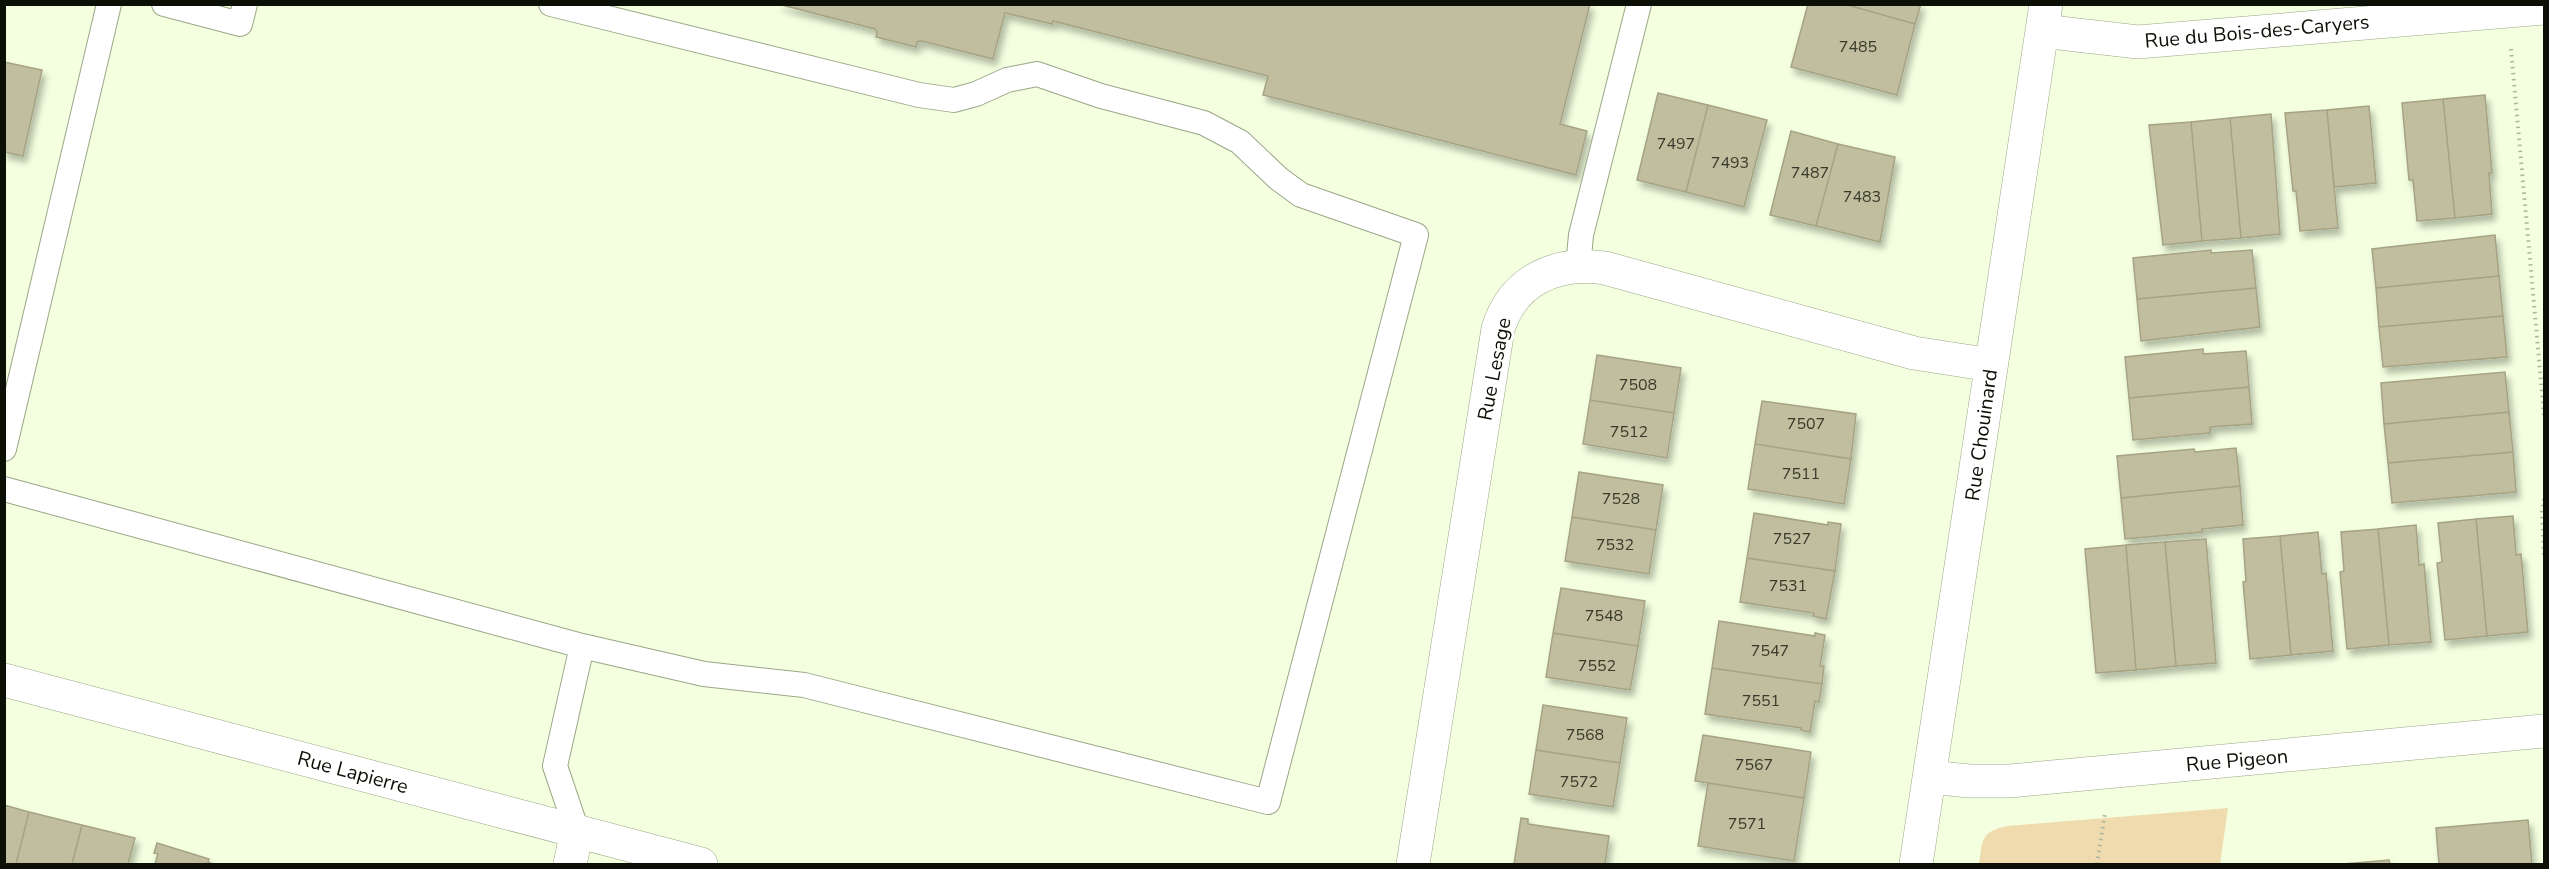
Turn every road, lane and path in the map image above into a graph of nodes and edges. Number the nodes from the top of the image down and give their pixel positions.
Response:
1 (109, 4) edge
2 (164, 4) edge
3 (245, 4) edge
4 (551, 4) edge
5 (1639, 4) edge
6 (2544, 8) edge
7 (2044, 18) edge
8 (2511, 48) dead end
9 (1578, 267) junction
10 (1991, 365) junction
11 (2544, 415) edge
12 (4, 448) edge
13 (4, 489) edge
14 (2544, 499) edge
15 (2544, 555) edge
16 (582, 646) junction
17 (4, 680) edge
18 (2544, 731) edge
19 (1930, 777) junction
20 (2105, 813) dead end
21 (577, 831) junction
22 (570, 864) edge
23 (702, 864) edge
24 (1413, 864) edge
25 (1916, 864) edge
26 (2097, 864) edge

1 - 12 lane
2 - 3 lane
4 - 16 lane
5 - 9 lane
6 - 7 street, Rue du Bois-des-Caryers
7 - 10 street, Rue Chouinard
8 - 11 path
9 - 10 street, Rue Lesage
9 - 24 street, Rue Lesage
10 - 19 street, Rue Chouinard
13 - 16 lane
14 - 15 path
16 - 21 lane
17 - 21 street, Rue Lapierre
18 - 19 street, Rue Pigeon
19 - 25 street, Rue Chouinard
20 - 26 path
21 - 22 street
21 - 23 street, Rue Lapierre

